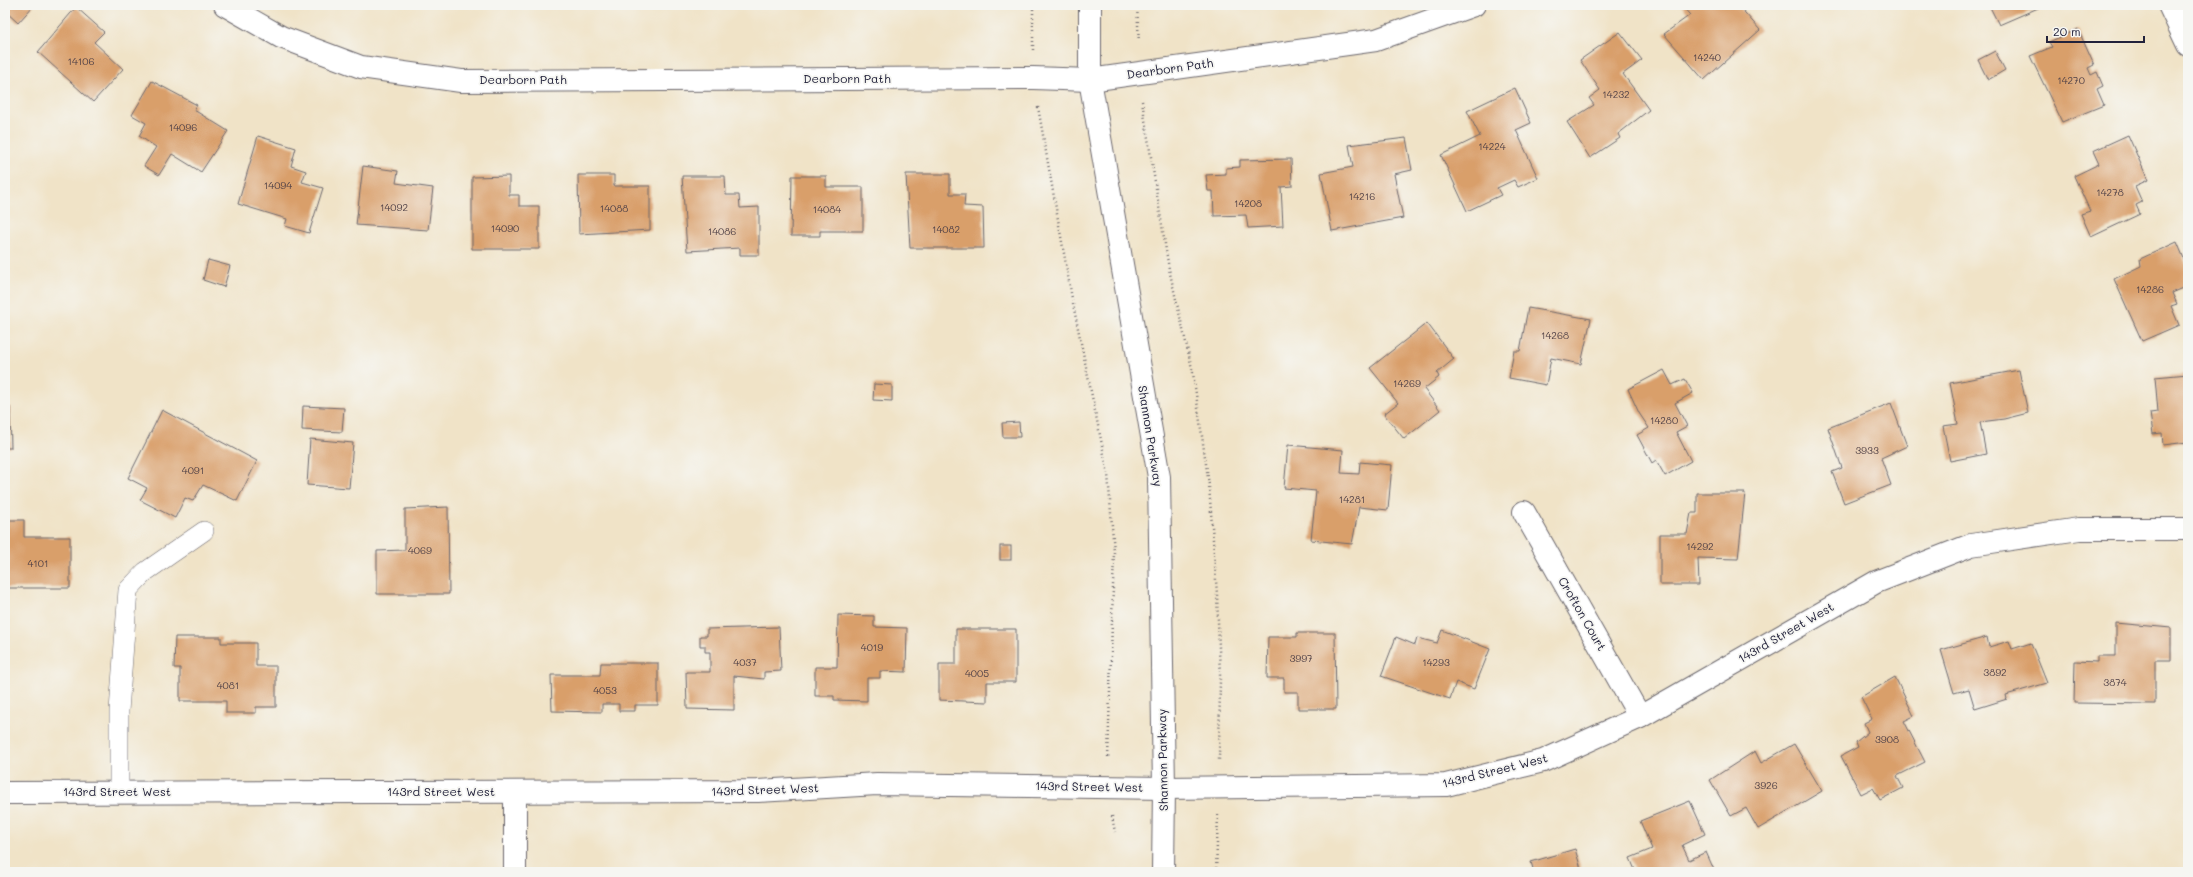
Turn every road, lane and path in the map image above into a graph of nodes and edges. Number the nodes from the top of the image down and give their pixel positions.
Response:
1 (225, 5) edge
2 (1033, 5) edge
3 (1090, 5) edge
4 (1138, 5) edge
5 (1474, 5) edge
6 (2170, 5) edge
7 (2188, 45) edge
8 (1141, 73) junction
9 (1033, 78) junction
10 (1090, 80) junction
11 (1524, 512) dead end
12 (2188, 529) edge
13 (204, 531) dead end
14 (1640, 717) junction
15 (1107, 788) junction
16 (1164, 788) junction
17 (1218, 788) junction
18 (119, 792) junction
19 (516, 792) junction
20 (5, 793) edge
21 (1115, 832) dead end
22 (514, 872) edge
23 (1163, 872) edge
24 (1216, 872) edge

1 - 9 street, Dearborn Path
2 - 9 path
3 - 10 street, Shannon Parkway
4 - 8 path
5 - 8 street, Dearborn Path
6 - 7 street
8 - 10 street, Dearborn Path
8 - 17 path
9 - 10 street, Dearborn Path
9 - 15 path
10 - 16 street, Shannon Parkway
11 - 14 street, Crofton Court
12 - 14 street, 143rd Street West
13 - 18 lane
14 - 17 street, 143rd Street West
15 - 16 street, 143rd Street West
15 - 19 street, 143rd Street West
15 - 21 path
16 - 17 street, 143rd Street West
16 - 23 street, Shannon Parkway
17 - 24 path
18 - 19 street, 143rd Street West
18 - 20 street, 143rd Street West
19 - 22 street

